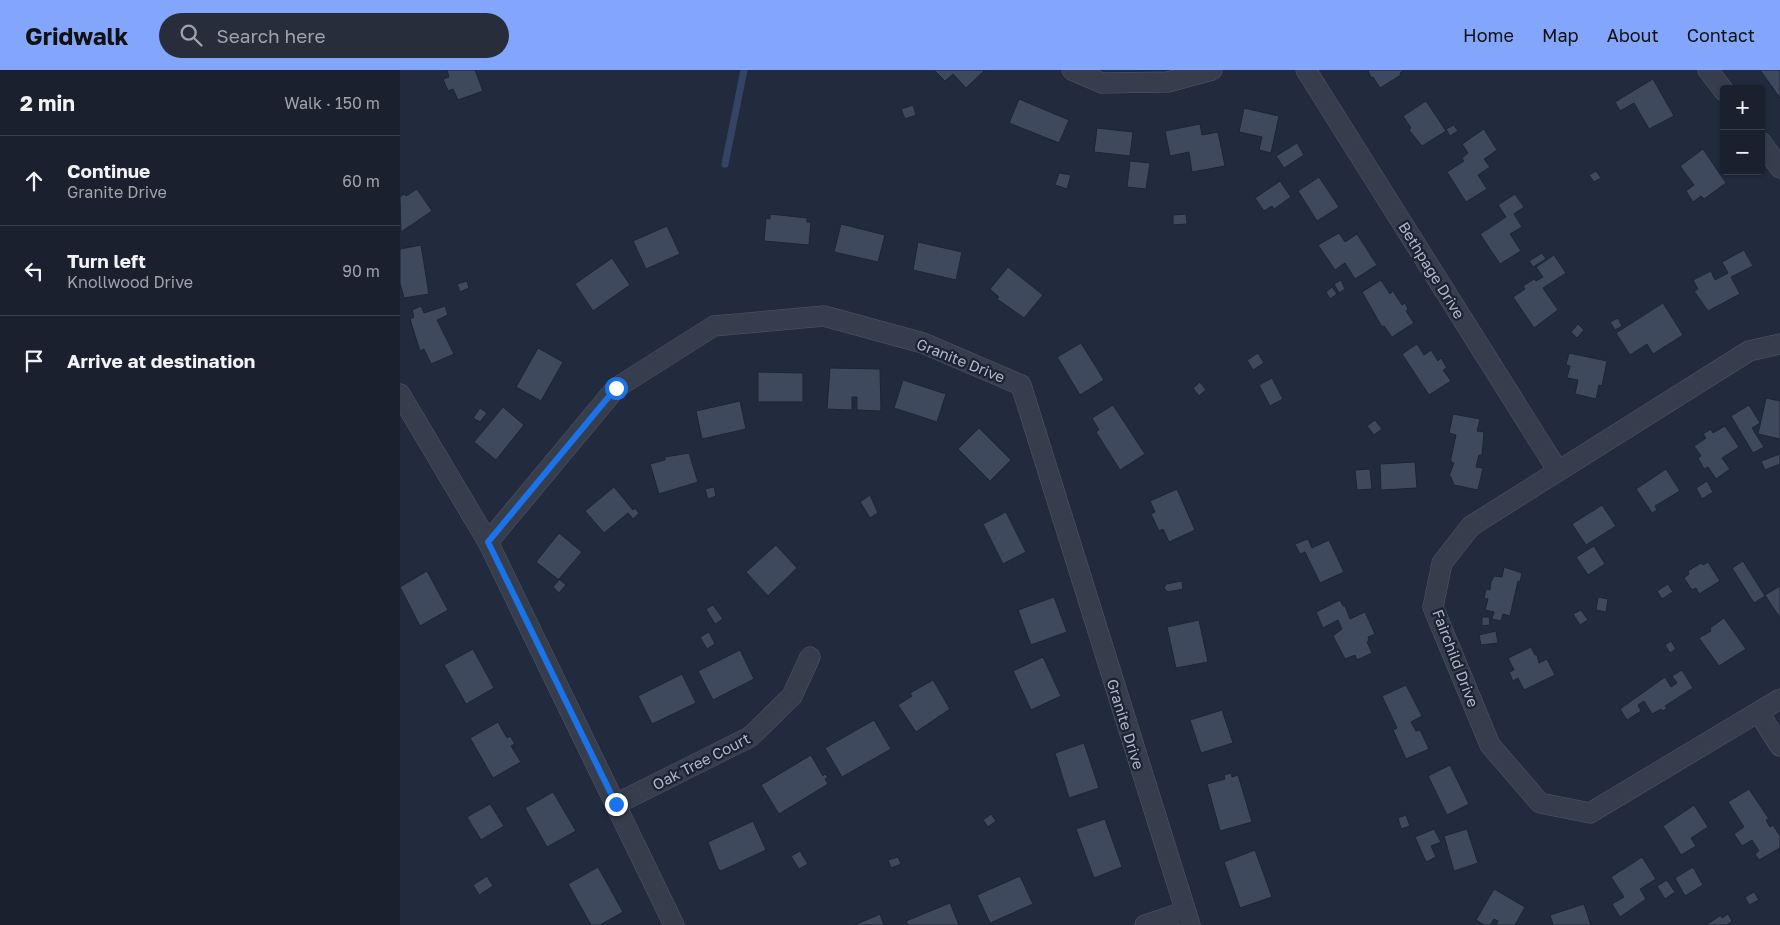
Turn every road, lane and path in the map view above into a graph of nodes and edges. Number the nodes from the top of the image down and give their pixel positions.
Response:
1 (1072, 70) edge
2 (1212, 70) edge
3 (1306, 70) edge
4 (1708, 70) edge
5 (1720, 86) edge
6 (1765, 147) edge
7 (1780, 168) edge
8 (1780, 344) edge
9 (400, 394) edge
10 (1558, 471) junction
11 (488, 542) junction
12 (810, 657) dead end
13 (1780, 699) edge
14 (1759, 713) junction
15 (1780, 746) edge
16 (616, 804) junction
17 (1187, 919) edge
18 (674, 925) edge
19 (1145, 925) edge

1 - 2 street
3 - 10 street, Bethpage Drive
4 - 5 street
6 - 7 street
8 - 10 street, Fairchild Drive
9 - 11 street
10 - 14 street, Fairchild Drive
11 - 16 street
11 - 17 street, Granite Drive
12 - 16 street, Oak Tree Court
13 - 14 street, Fairchild Drive
14 - 15 street
16 - 18 street
17 - 19 street

